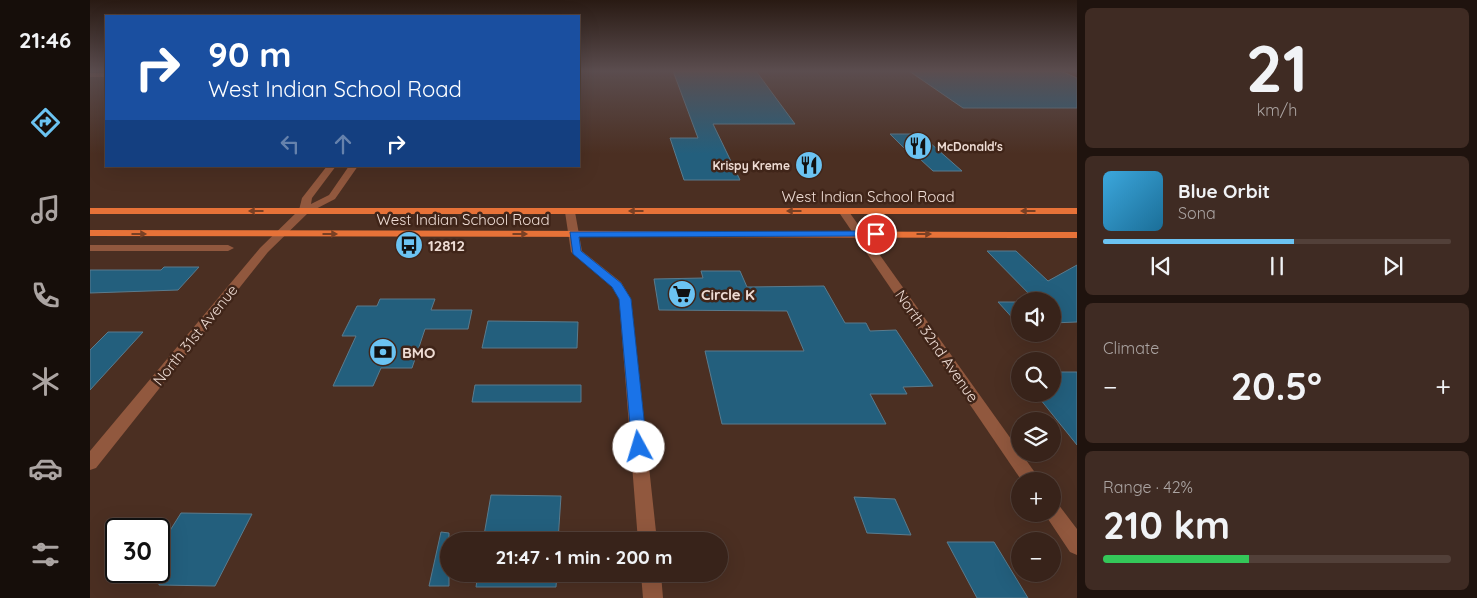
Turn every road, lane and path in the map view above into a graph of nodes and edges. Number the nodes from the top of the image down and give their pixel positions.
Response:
1 (331, 167) edge
2 (353, 167) edge
3 (90, 211) edge
4 (304, 211) junction
5 (843, 211) junction
6 (1077, 211) edge
7 (570, 212) junction
8 (90, 233) edge
9 (281, 234) junction
10 (573, 234) junction
11 (858, 234) junction
12 (1077, 235) edge
13 (90, 248) edge
14 (228, 248) dead end
15 (90, 463) edge
16 (1026, 472) edge
17 (1061, 522) edge
18 (647, 532) edge
19 (1077, 545) edge
20 (652, 582) edge
21 (653, 598) edge

1 - 4 street, North 31st Avenue
2 - 4 street, North 31st Avenue
4 -> 3 main road, West Indian School Road
4 - 7 main road, West Indian School Road
4 - 9 street, North 31st Avenue
6 -> 5 main road, West Indian School Road
5 -> 7 main road, West Indian School Road
5 - 11 street, North 32nd Avenue
7 - 10 street
8 -> 9 main road, West Indian School Road
9 -> 10 main road, West Indian School Road
9 - 15 street, North 31st Avenue
10 - 11 main road, West Indian School Road
10 - 18 street
11 -> 12 main road, West Indian School Road
11 - 16 street, North 32nd Avenue
13 - 14 street
17 - 19 street
20 - 21 street

